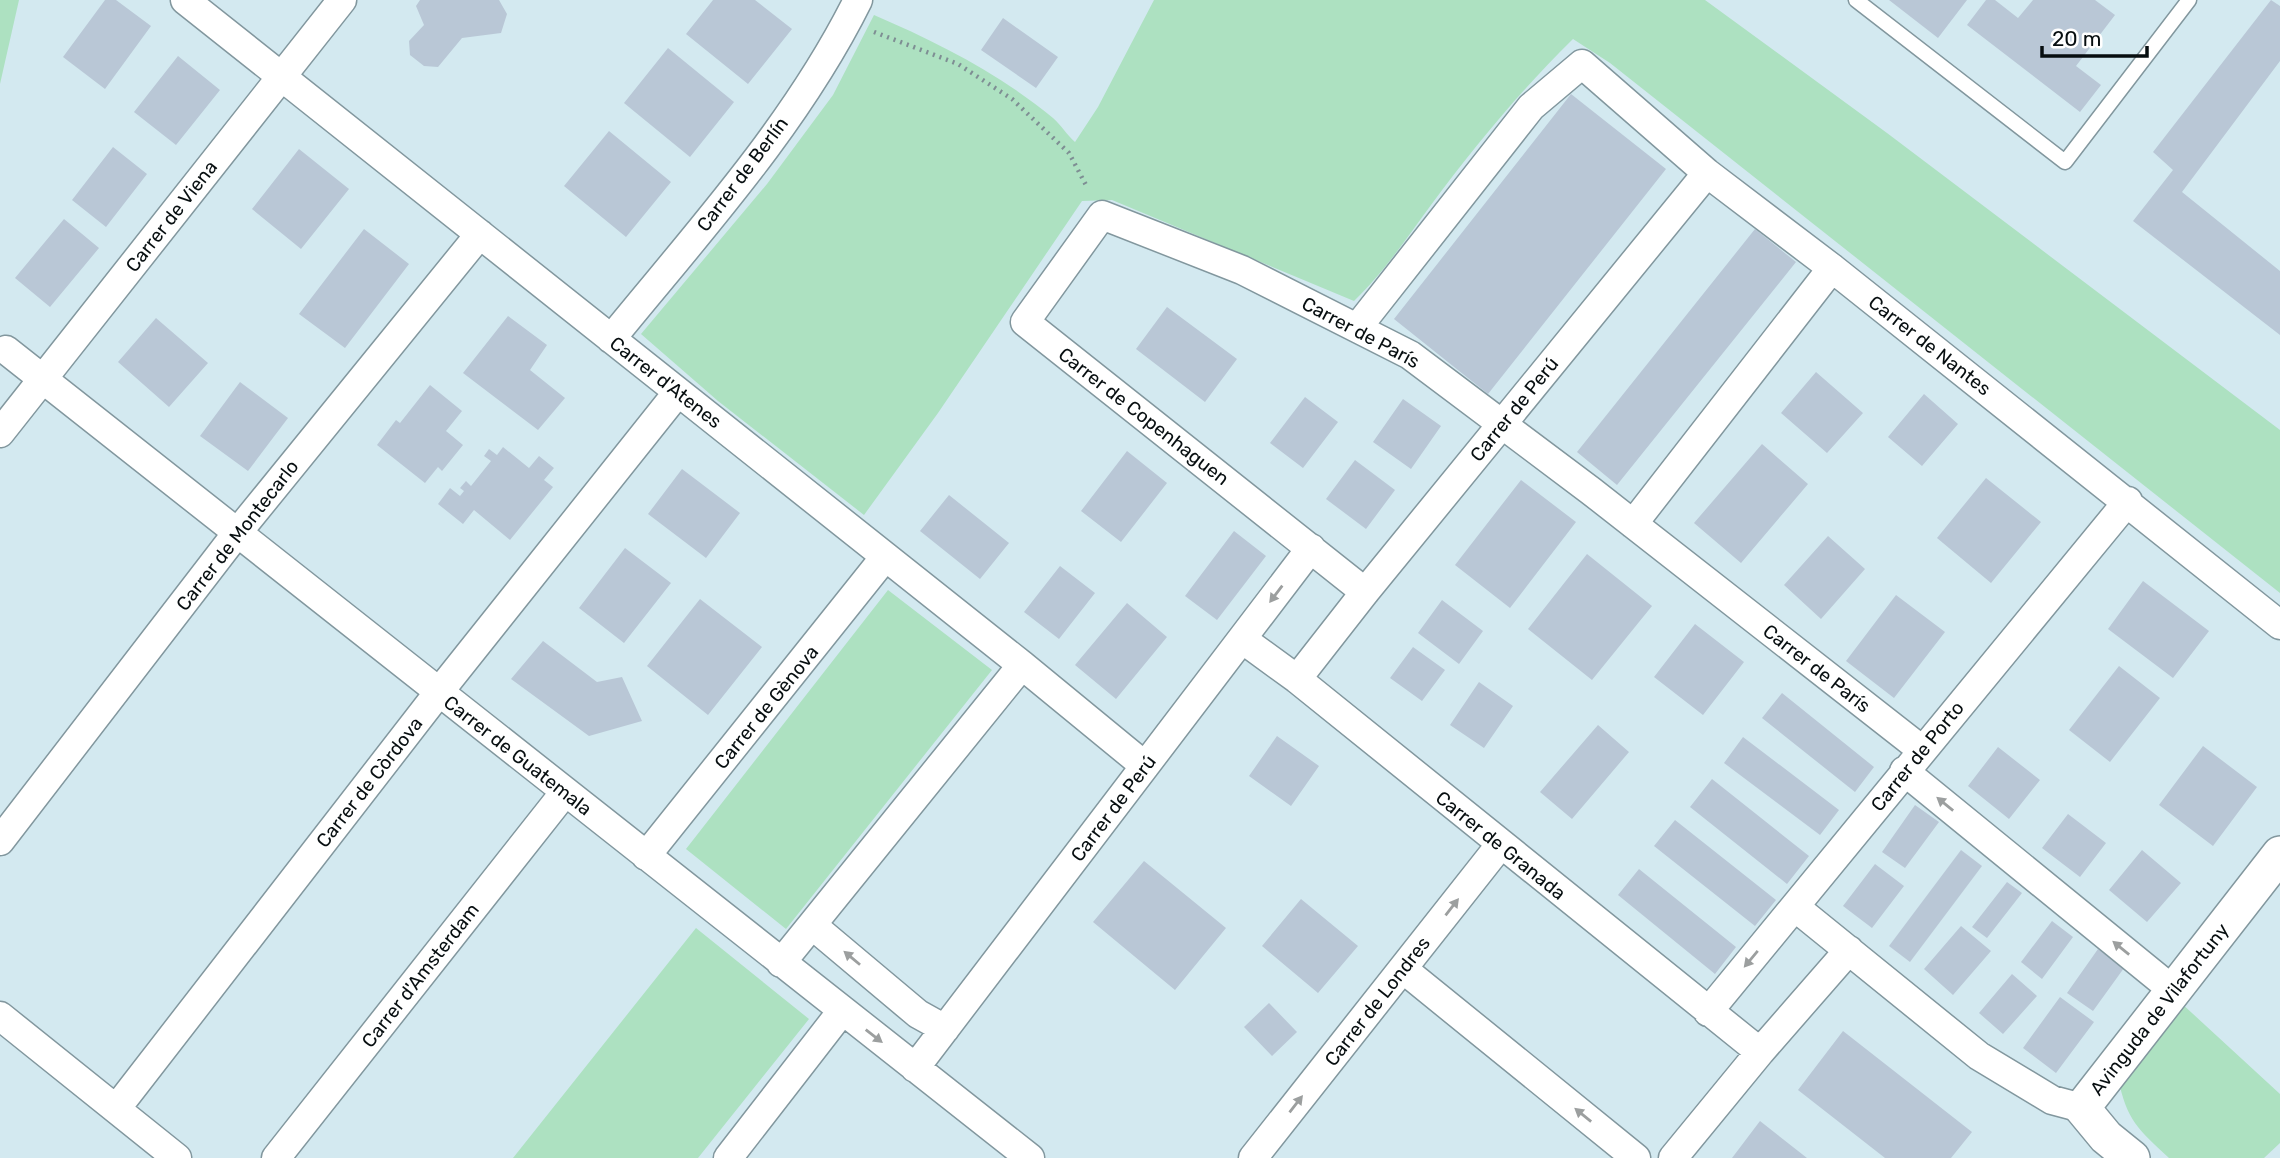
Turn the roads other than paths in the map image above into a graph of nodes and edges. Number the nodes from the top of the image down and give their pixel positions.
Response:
1 (185, 0) edge
2 (342, 0) edge
3 (1856, 0) edge
4 (2189, 0) edge
5 (853, 11) edge
6 (281, 76) junction
7 (1707, 173) junction
8 (1102, 215) joint
9 (480, 234) junction
10 (1832, 268) junction
11 (1357, 328) junction
12 (611, 339) junction
13 (6, 350) dead end
14 (43, 379) junction
15 (678, 392) junction
16 (1502, 424) junction
17 (0, 433) edge
18 (2128, 501) junction
19 (1633, 524) junction
20 (237, 533) junction
21 (1311, 548) junction
22 (886, 557) junction
23 (1365, 592) junction
24 (2280, 625) edge
25 (1241, 639) junction
26 (1021, 665) junction
27 (1297, 679) junction
28 (439, 692) junction
29 (1913, 761) junction
30 (1145, 766) junction
31 (565, 792) junction
32 (0, 841) edge
33 (1501, 844) junction
34 (2280, 854) edge
35 (646, 856) junction
36 (1795, 907) junction
37 (812, 925) junction
38 (1849, 950) junction
39 (781, 963) junction
40 (1403, 969) junction
41 (2174, 990) junction
42 (842, 1011) junction
43 (1707, 1012) junction
44 (0, 1016) edge
45 (945, 1029) junction
46 (1759, 1052) junction
47 (915, 1068) junction
48 (2082, 1108) junction
49 (116, 1109) junction
50 (740, 1154) edge
51 (177, 1158) edge
52 (276, 1158) edge
53 (1030, 1158) edge
54 (1253, 1158) edge
55 (1636, 1158) edge
56 (1672, 1158) edge
57 (2132, 1158) edge

1 - 6 street, Carrer d'Atenes
2 - 6 street, Carrer de Viena
3 - 4 lane
5 - 12 street, Carrer de Berlín
6 - 9 street, Carrer d'Atenes
6 - 14 street, Carrer de Viena
7 - 10 street, Carrer de Nantes
7 - 11 street, Carrer de Nantes
7 - 16 street, Carrer de Perú
8 - 11 street, Carrer de París
8 - 21 street, Carrer de Copenhaguen
9 - 12 street, Carrer d'Atenes
9 - 20 street, Carrer de Montecarlo
10 - 18 street, Carrer de Nantes
10 - 19 street
11 - 16 street, Carrer de París
12 - 15 street, Carrer d'Atenes
13 - 14 street, Carrer de Guatemala
14 - 17 street, Carrer de Viena
14 - 20 street, Carrer de Guatemala
15 - 22 street, Carrer d'Atenes
15 - 28 street, Carrer de Còrdova
16 - 19 street, Carrer de París
16 - 23 street, Carrer de Perú
18 - 24 street, Carrer de Nantes
18 - 29 street, Carrer de Porto
19 - 29 street, Carrer de París
20 - 28 street, Carrer de Guatemala
20 - 32 street, Carrer de Montecarlo
21 - 23 street, Carrer de Copenhaguen
21 -> 25 street, Carrer de Perú
22 - 26 street, Carrer d'Atenes
22 - 35 street, Carrer de Gènova
23 - 27 street, Carrer de Perú
25 - 27 street, Carrer de Granada
25 - 30 street, Carrer de Perú
26 - 30 street, Carrer d'Atenes
26 - 37 street
27 - 33 street, Carrer de Granada
28 - 31 street, Carrer de Guatemala
28 - 49 street, Carrer de Còrdova
29 - 36 street, Carrer de Porto
41 -> 29 street, Carrer de París
30 - 45 street, Carrer de Perú
31 - 35 street, Carrer de Guatemala
31 - 52 street, Carrer d'Amsterdam
40 -> 33 street, Carrer de Londres
33 - 43 street, Carrer de Granada
34 - 41 street, Avinguda de Vilafortuny
35 - 39 street, Carrer de Guatemala
36 - 38 street
36 -> 43 street, Carrer de Porto
37 - 39 street
45 -> 37 street
38 - 46 street
38 - 48 street
39 - 42 street, Carrer de Guatemala
54 -> 40 street, Carrer de Londres
55 -> 40 street
41 - 48 street, Avinguda de Vilafortuny
42 -> 47 street, Carrer de Guatemala
42 - 50 street
43 - 46 street, Carrer de Granada
44 - 49 street
45 - 47 street, Carrer de Perú
46 - 56 street
47 - 53 street, Carrer de Guatemala
48 - 57 street, Avinguda de Vilafortuny
49 - 51 street

